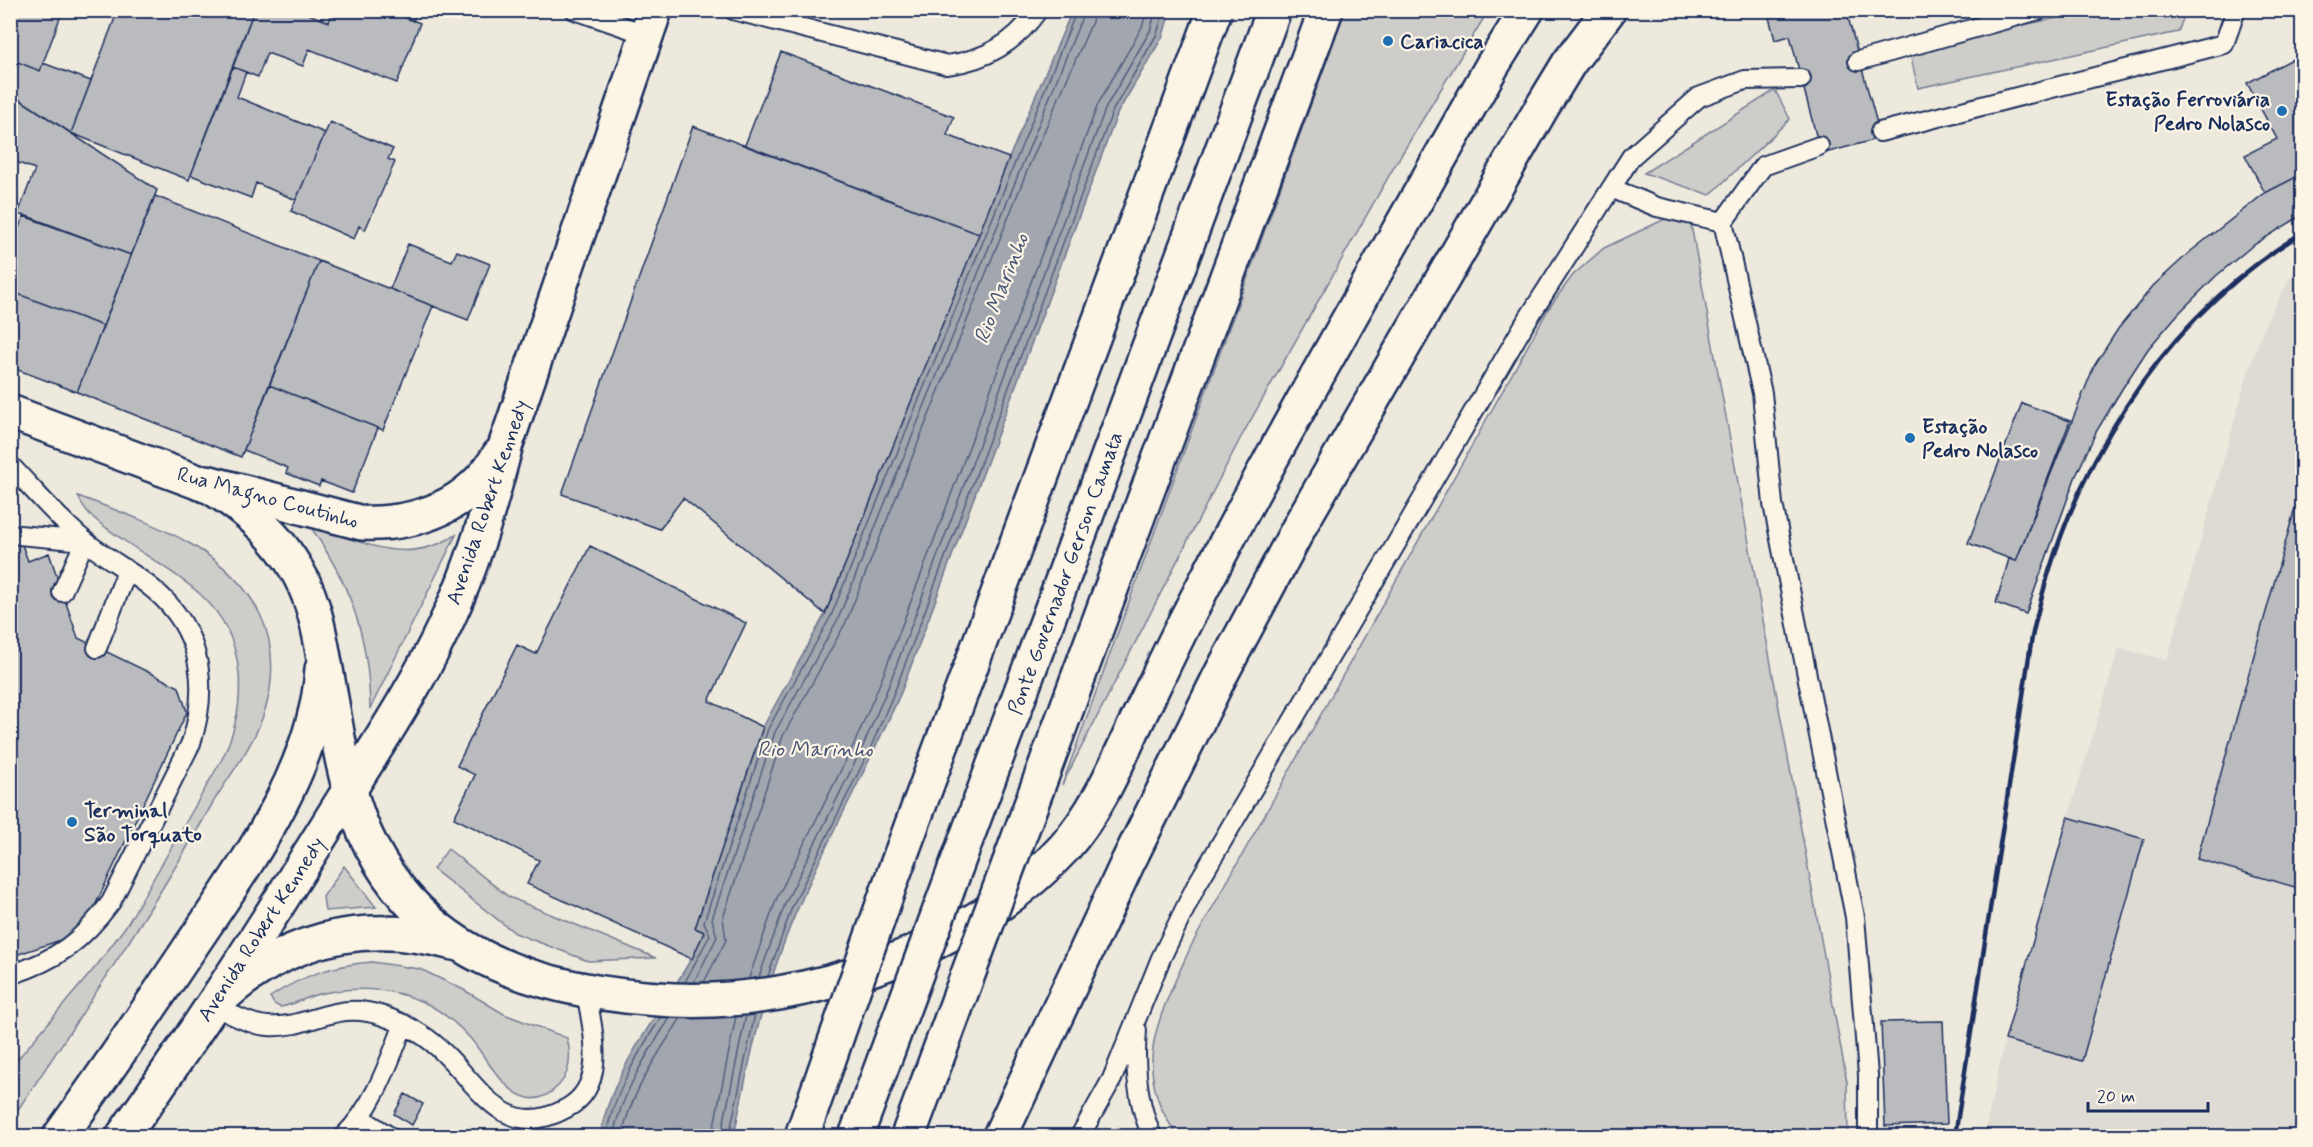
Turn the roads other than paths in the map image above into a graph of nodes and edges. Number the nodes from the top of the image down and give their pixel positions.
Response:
1 (575, 10) edge
2 (733, 10) edge
3 (1038, 10) edge
4 (1215, 10) edge
5 (1274, 10) edge
6 (1326, 10) edge
7 (1527, 10) edge
8 (1609, 10) edge
9 (2039, 10) edge
10 (2236, 10) edge
11 (652, 23) edge
12 (1858, 61) dead end
13 (1801, 79) dead end
14 (1880, 132) dead end
15 (1819, 146) dead end
16 (1611, 188) junction
17 (1723, 222) junction
18 (10, 412) edge
19 (506, 444) junction
20 (10, 465) edge
21 (181, 475) junction
22 (19, 536) dead end
23 (85, 541) junction
24 (127, 571) junction
25 (62, 592) dead end
26 (320, 634) junction
27 (97, 648) dead end
28 (348, 791) junction
29 (463, 946) junction
30 (10, 975) edge
31 (586, 991) junction
32 (213, 1006) junction
33 (1138, 1013) junction
34 (404, 1024) junction
35 (361, 1118) junction
36 (1867, 1134) edge
37 (60, 1137) edge
38 (123, 1137) edge
39 (344, 1137) edge
40 (389, 1137) edge
41 (802, 1137) edge
42 (856, 1137) edge
43 (908, 1137) edge
44 (1000, 1137) edge
45 (1080, 1137) edge
46 (1152, 1137) edge

1 - 11 lane
2 - 3 lane
4 - 41 main road, bridge
5 - 42 main road, Ponte Governador Gerson Camata, bridge
6 - 43 main road, bridge
7 - 31 main road
8 - 44 main road
9 - 12 lane
10 - 14 lane
11 - 19 main road, Avenida Robert Kennedy
13 - 16 lane
15 - 17 lane
16 - 17 lane
16 - 33 lane
17 - 36 lane
18 - 21 main road, Rua Magno Coutinho
19 - 21 main road, Rua Magno Coutinho
19 - 28 main road, Avenida Robert Kennedy
20 - 23 lane
21 - 26 main road
22 - 23 lane
23 - 24 lane
23 - 25 lane
24 - 27 lane
24 - 30 lane
26 - 28 main road
26 - 37 main road
28 - 29 main road
28 - 32 main road, Avenida Robert Kennedy
29 - 31 main road
29 - 32 main road
31 - 34 lane
32 - 34 lane
32 - 38 main road, Avenida Robert Kennedy
33 - 45 lane
33 - 46 lane
34 - 35 lane
35 - 39 lane
35 - 40 lane

